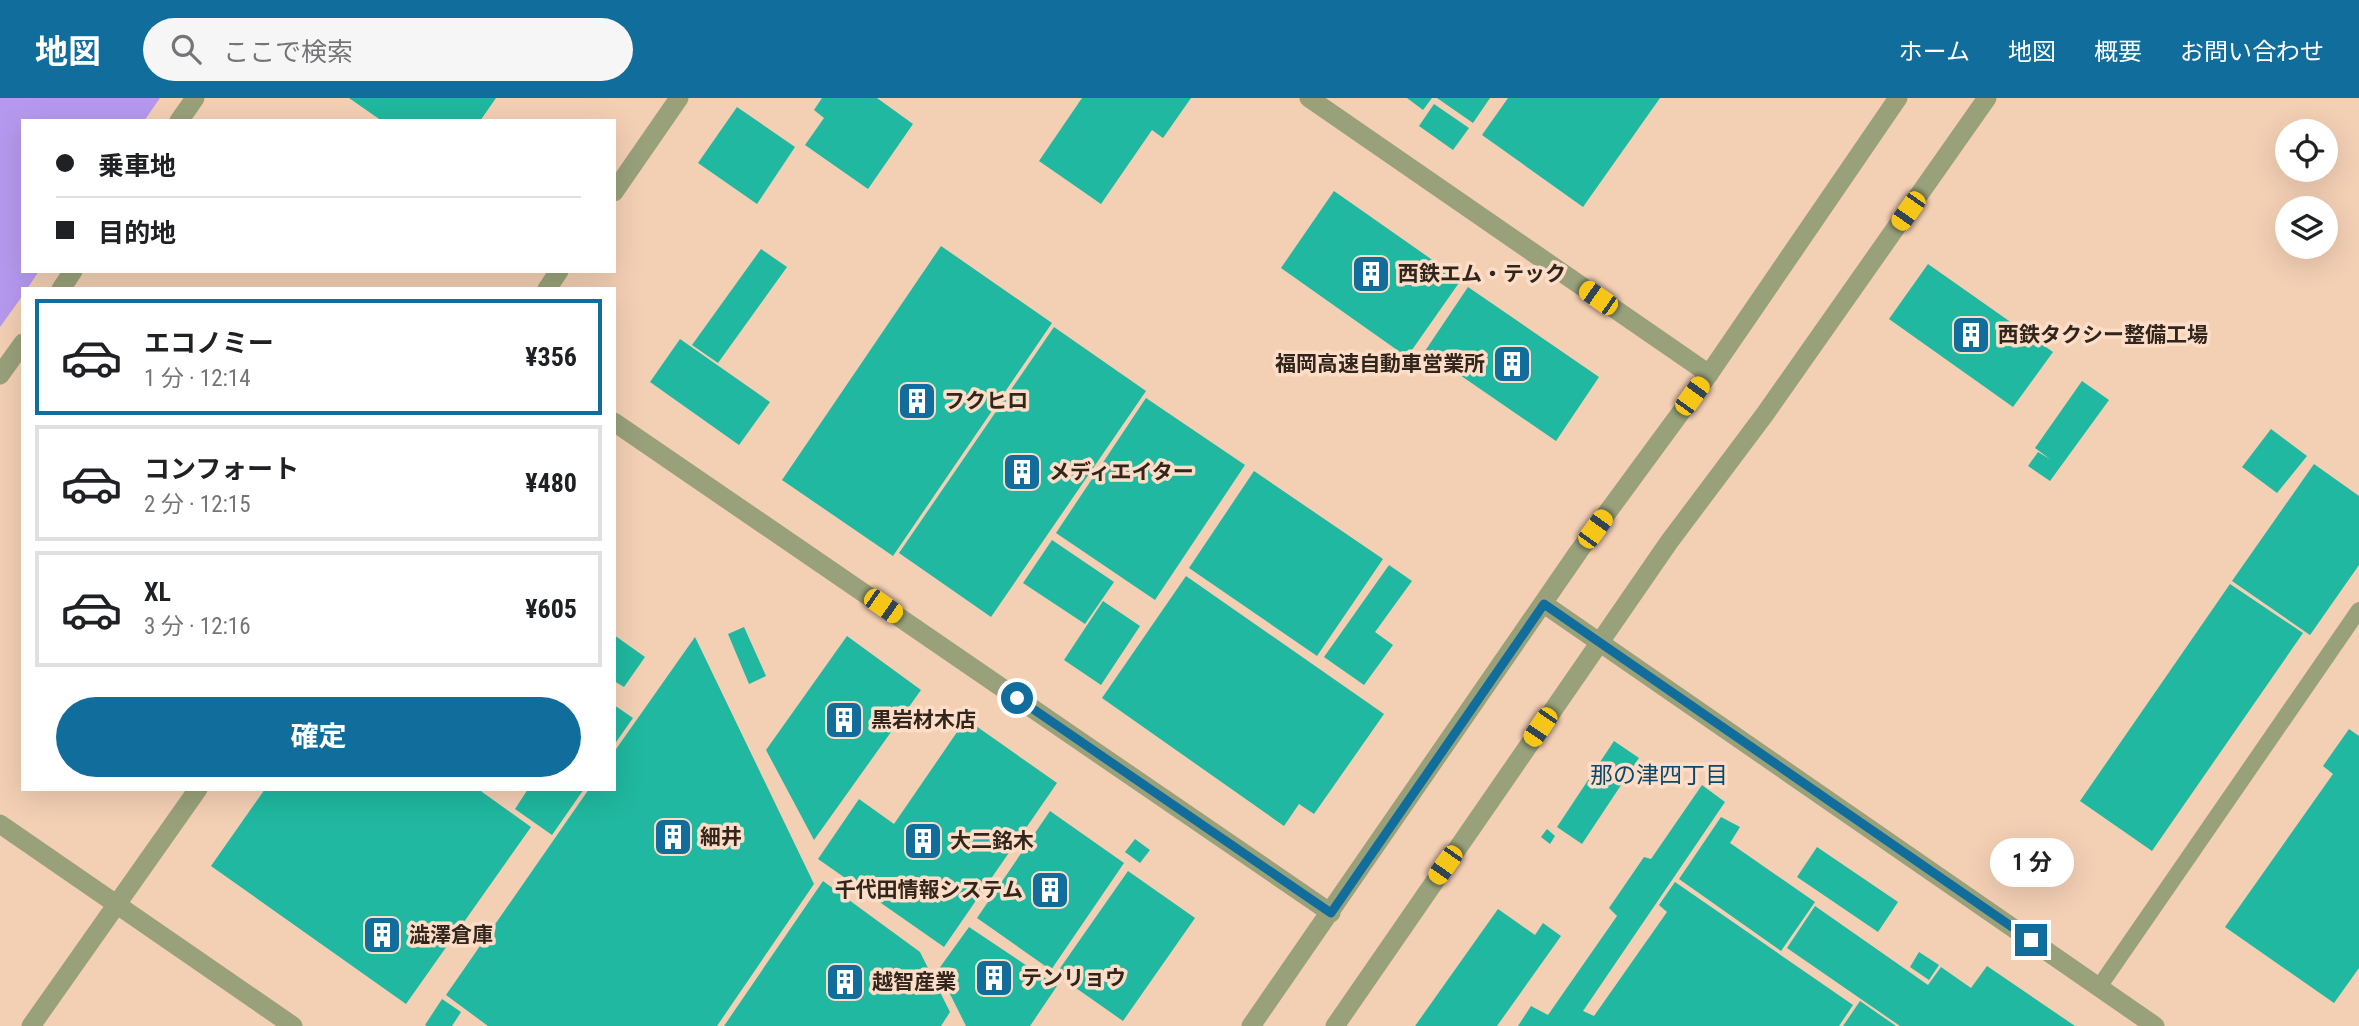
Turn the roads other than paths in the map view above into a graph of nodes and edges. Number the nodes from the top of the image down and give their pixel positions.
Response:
1 (195, 98) edge
2 (679, 98) edge
3 (1309, 98) edge
4 (1898, 98) edge
5 (1987, 98) edge
6 (180, 119) edge
7 (616, 188) edge
8 (21, 345) edge
9 (1709, 374) junction
10 (0, 375) edge
11 (616, 423) edge
12 (1544, 604) junction
13 (2359, 610) edge
14 (1599, 642) junction
15 (197, 791) edge
16 (0, 824) edge
17 (117, 905) junction
18 (1331, 913) junction
19 (2099, 987) junction
20 (31, 1026) edge
21 (293, 1026) edge
22 (1251, 1026) edge
23 (1335, 1026) edge
24 (2155, 1026) edge

1 - 6 street
2 - 7 street
3 - 9 street
4 - 9 street
5 - 14 street
8 - 10 street
9 - 12 street
11 - 18 street
12 - 14 street
12 - 18 street
13 - 19 lane
14 - 19 street
14 - 23 street
15 - 17 street
16 - 17 street
17 - 20 street
17 - 21 street
18 - 22 street
19 - 24 street

